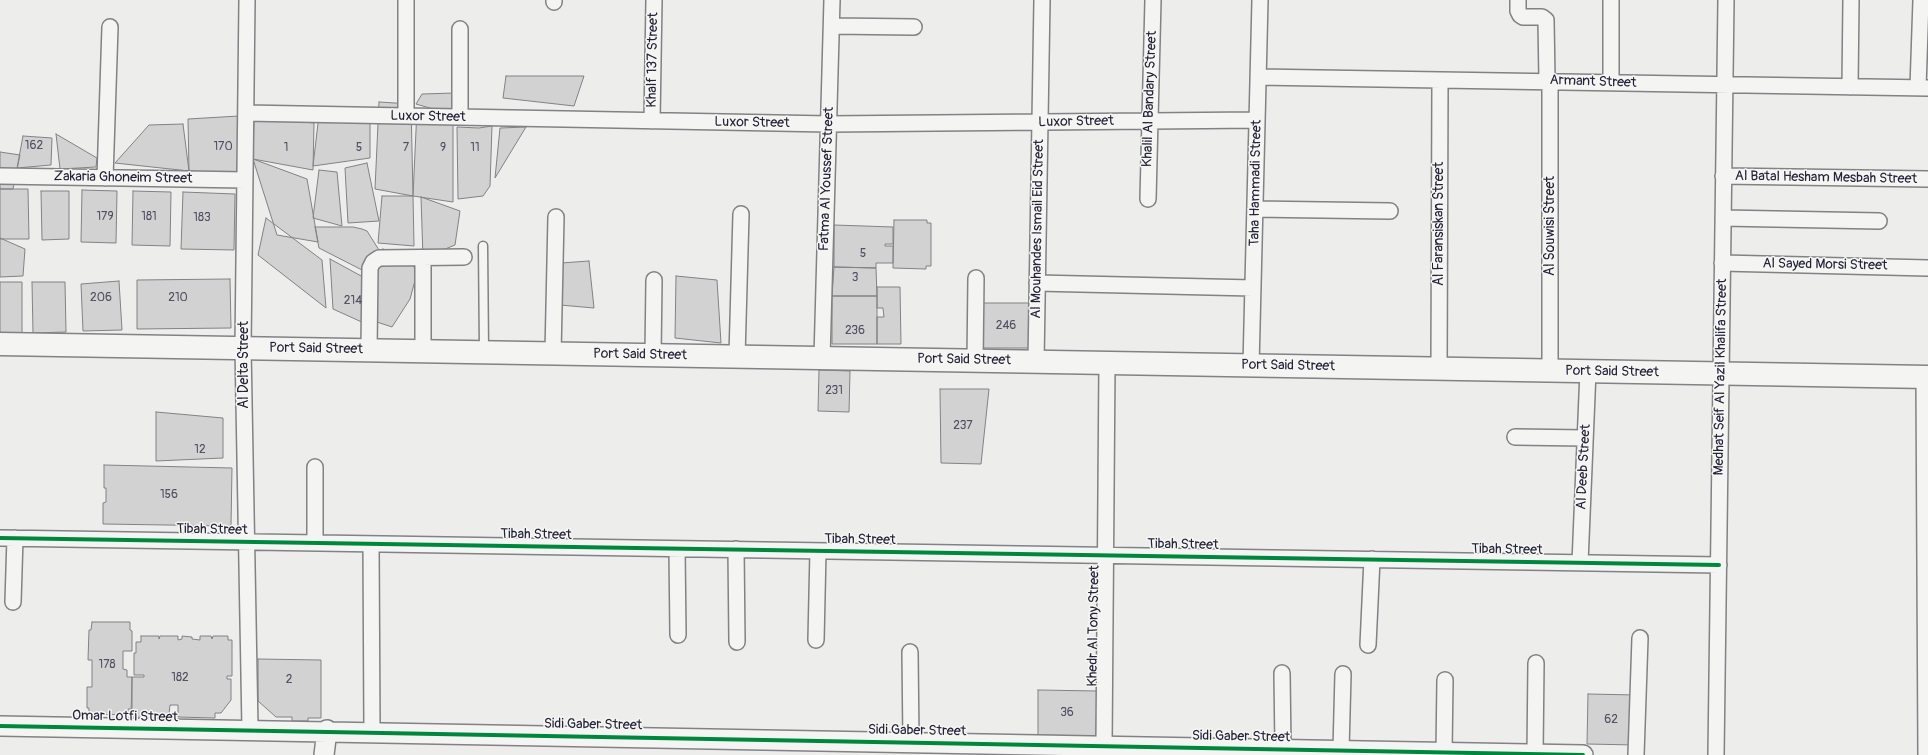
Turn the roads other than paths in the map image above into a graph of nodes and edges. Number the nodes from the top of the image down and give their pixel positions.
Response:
1 (247, 0) edge
2 (406, 0) edge
3 (654, 0) edge
4 (832, 0) edge
5 (1042, 0) edge
6 (1153, 0) edge
7 (1260, 0) edge
8 (1611, 0) edge
9 (1726, 0) edge
10 (1851, 0) edge
11 (1921, 0) edge
12 (1518, 5) edge
13 (110, 26) dead end
14 (832, 26) junction
15 (914, 27) dead end
16 (460, 28) dead end
17 (1258, 77) junction
18 (1440, 80) junction
19 (1548, 81) junction
20 (1611, 83) junction
21 (1724, 85) junction
22 (1850, 87) junction
23 (1923, 88) edge
24 (246, 113) junction
25 (406, 116) junction
26 (460, 117) junction
27 (1257, 120) junction
28 (652, 121) junction
29 (1150, 121) junction
30 (1040, 122) junction
31 (829, 124) junction
32 (0, 176) edge
33 (1724, 176) junction
34 (105, 178) junction
35 (1928, 179) edge
36 (245, 180) junction
37 (1148, 198) dead end
38 (1255, 209) junction
39 (1390, 212) dead end
40 (741, 214) dead end
41 (556, 216) dead end
42 (1723, 218) junction
43 (1879, 221) dead end
44 (484, 246) dead end
45 (423, 258) junction
46 (464, 258) dead end
47 (1722, 263) junction
48 (1928, 268) edge
49 (976, 278) dead end
50 (654, 280) dead end
51 (1037, 282) junction
52 (1253, 288) junction
53 (0, 344) edge
54 (243, 348) junction
55 (369, 350) junction
56 (424, 351) junction
57 (484, 352) junction
58 (553, 353) junction
59 (653, 355) junction
60 (737, 356) junction
61 (822, 358) junction
62 (975, 361) junction
63 (1036, 362) junction
64 (1107, 363) junction
65 (1251, 366) junction
66 (1439, 369) junction
67 (1550, 371) junction
68 (1588, 371) junction
69 (1721, 374) junction
70 (1926, 377) edge
71 (1515, 437) dead end
72 (1586, 438) junction
73 (315, 467) dead end
74 (0, 538) edge
75 (15, 538) junction
76 (247, 542) junction
77 (315, 543) junction
78 (371, 544) junction
79 (677, 548) junction
80 (736, 549) junction
81 (818, 551) junction
82 (1105, 555) junction
83 (1372, 559) junction
84 (1580, 563) junction
85 (1719, 565) junction
86 (14, 602) dead end
87 (678, 636) dead end
88 (1640, 638) dead end
89 (816, 640) dead end
90 (737, 642) dead end
91 (1368, 645) dead end
92 (910, 652) dead end
93 (1536, 663) dead end
94 (1282, 673) dead end
95 (1343, 674) dead end
96 (1445, 680) dead end
97 (0, 726) edge
98 (250, 729) junction
99 (327, 730) junction
100 (372, 732) junction
101 (911, 742) junction
102 (1104, 746) junction
103 (1283, 749) junction
104 (1341, 750) junction
105 (1444, 752) junction
106 (1536, 754) edge
107 (324, 755) edge
108 (1583, 755) edge
109 (1636, 755) edge
110 (1716, 755) edge
111 (1926, 755) edge

1 - 24 street, Al Delta Street
2 - 25 street
3 - 28 street, Khalf 137 Street
4 - 14 street, Fatma Al Youssef Street
5 - 30 street, Al Mouhandes Ismail Eid Street
6 - 29 street, Khalil Al Bandary Street
7 - 17 street, Taha Hammadi Street
8 - 20 street
9 - 21 street, Medhat Seif Al Yazil Khalifa Street
10 - 22 street
11 - 23 street
12 - 19 street, Al Souwisi Street
13 - 34 street
14 - 15 street
14 - 31 street, Fatma Al Youssef Street
16 - 26 street
17 - 18 street, Armant Street
17 - 27 street, Taha Hammadi Street
18 - 19 street, Armant Street
18 - 66 street, Al Faransiskan Street
19 - 20 street, Armant Street
19 - 67 street, Al Souwisi Street
20 - 21 street, Armant Street
21 - 22 street, Armant Street
21 - 33 street, Medhat Seif Al Yazil Khalifa Street
22 - 23 street, Armant Street
24 - 25 street, Luxor Street
24 - 36 street, Al Delta Street
25 - 26 street, Luxor Street
26 - 28 street, Luxor Street
27 - 29 street, Luxor Street
27 - 38 street, Taha Hammadi Street
28 - 31 street, Luxor Street
29 - 30 street, Luxor Street
29 - 37 street, Khalil Al Bandary Street
30 - 31 street, Luxor Street
30 - 51 street, Al Mouhandes Ismail Eid Street
31 - 61 street, Fatma Al Youssef Street
32 - 34 street, Zakaria Ghoneim Street
33 - 35 street, Al Batal Hesham Mesbah Street
33 - 42 street, Medhat Seif Al Yazil Khalifa Street
34 - 36 street, Zakaria Ghoneim Street
36 - 54 street, Al Delta Street
38 - 39 street
38 - 52 street, Taha Hammadi Street
40 - 60 street
41 - 58 street
42 - 43 street
42 - 47 street, Medhat Seif Al Yazil Khalifa Street
44 - 57 lane
45 - 46 street
45 - 55 street
45 - 56 street
47 - 48 street, Al Sayed Morsi Street
47 - 69 street, Medhat Seif Al Yazil Khalifa Street
49 - 62 street
50 - 59 street
51 - 52 street
51 - 63 street, Al Mouhandes Ismail Eid Street
52 - 65 street, Taha Hammadi Street
53 - 54 main road, Port Said Street
54 - 55 main road, Port Said Street
54 - 76 street, Al Delta Street
55 - 56 main road, Port Said Street
56 - 57 main road, Port Said Street
57 - 58 main road, Port Said Street
58 - 59 main road, Port Said Street
59 - 60 main road, Port Said Street
60 - 61 main road, Port Said Street
61 - 62 main road, Port Said Street
62 - 63 main road, Port Said Street
63 - 64 main road, Port Said Street
64 - 65 main road, Port Said Street
64 - 82 street, Khedr Al Tony Street
65 - 66 main road, Port Said Street
66 - 67 main road, Port Said Street
67 - 68 main road, Port Said Street
68 - 69 main road, Port Said Street
68 - 72 street, Al Deeb Street
69 - 70 main road, Port Said Street
69 - 85 street, Medhat Seif Al Yazil Khalifa Street
70 - 111 street
71 - 72 street
72 - 84 street, Al Deeb Street
73 - 77 street
74 - 75 street, Tibah Street
75 - 76 street, Tibah Street
75 - 86 street
76 - 77 street, Tibah Street
76 - 98 street, Al Delta Street
77 - 78 street, Tibah Street
78 - 79 street, Tibah Street
78 - 100 street
79 - 80 street, Tibah Street
79 - 87 street
80 - 81 street, Tibah Street
80 - 90 street
81 - 82 street, Tibah Street
81 - 89 street
82 - 83 street, Tibah Street
82 - 102 street, Khedr Al Tony Street
83 - 84 street, Tibah Street
83 - 91 street
84 - 85 street, Tibah Street
85 - 110 street, Medhat Seif Al Yazil Khalifa Street
88 - 109 street
92 - 101 street
93 - 106 street
94 - 103 street
95 - 104 street
96 - 105 street
97 - 98 street, Omar Lotfi Street
98 - 99 street, Sidi Gaber Street
99 - 100 street, Sidi Gaber Street
99 - 107 street
100 - 101 street, Sidi Gaber Street
101 - 102 street, Sidi Gaber Street
102 - 103 street, Sidi Gaber Street
103 - 104 street, Sidi Gaber Street
104 - 105 street, Sidi Gaber Street
105 - 106 street, Sidi Gaber Street
106 - 108 street, Sidi Gaber Street

